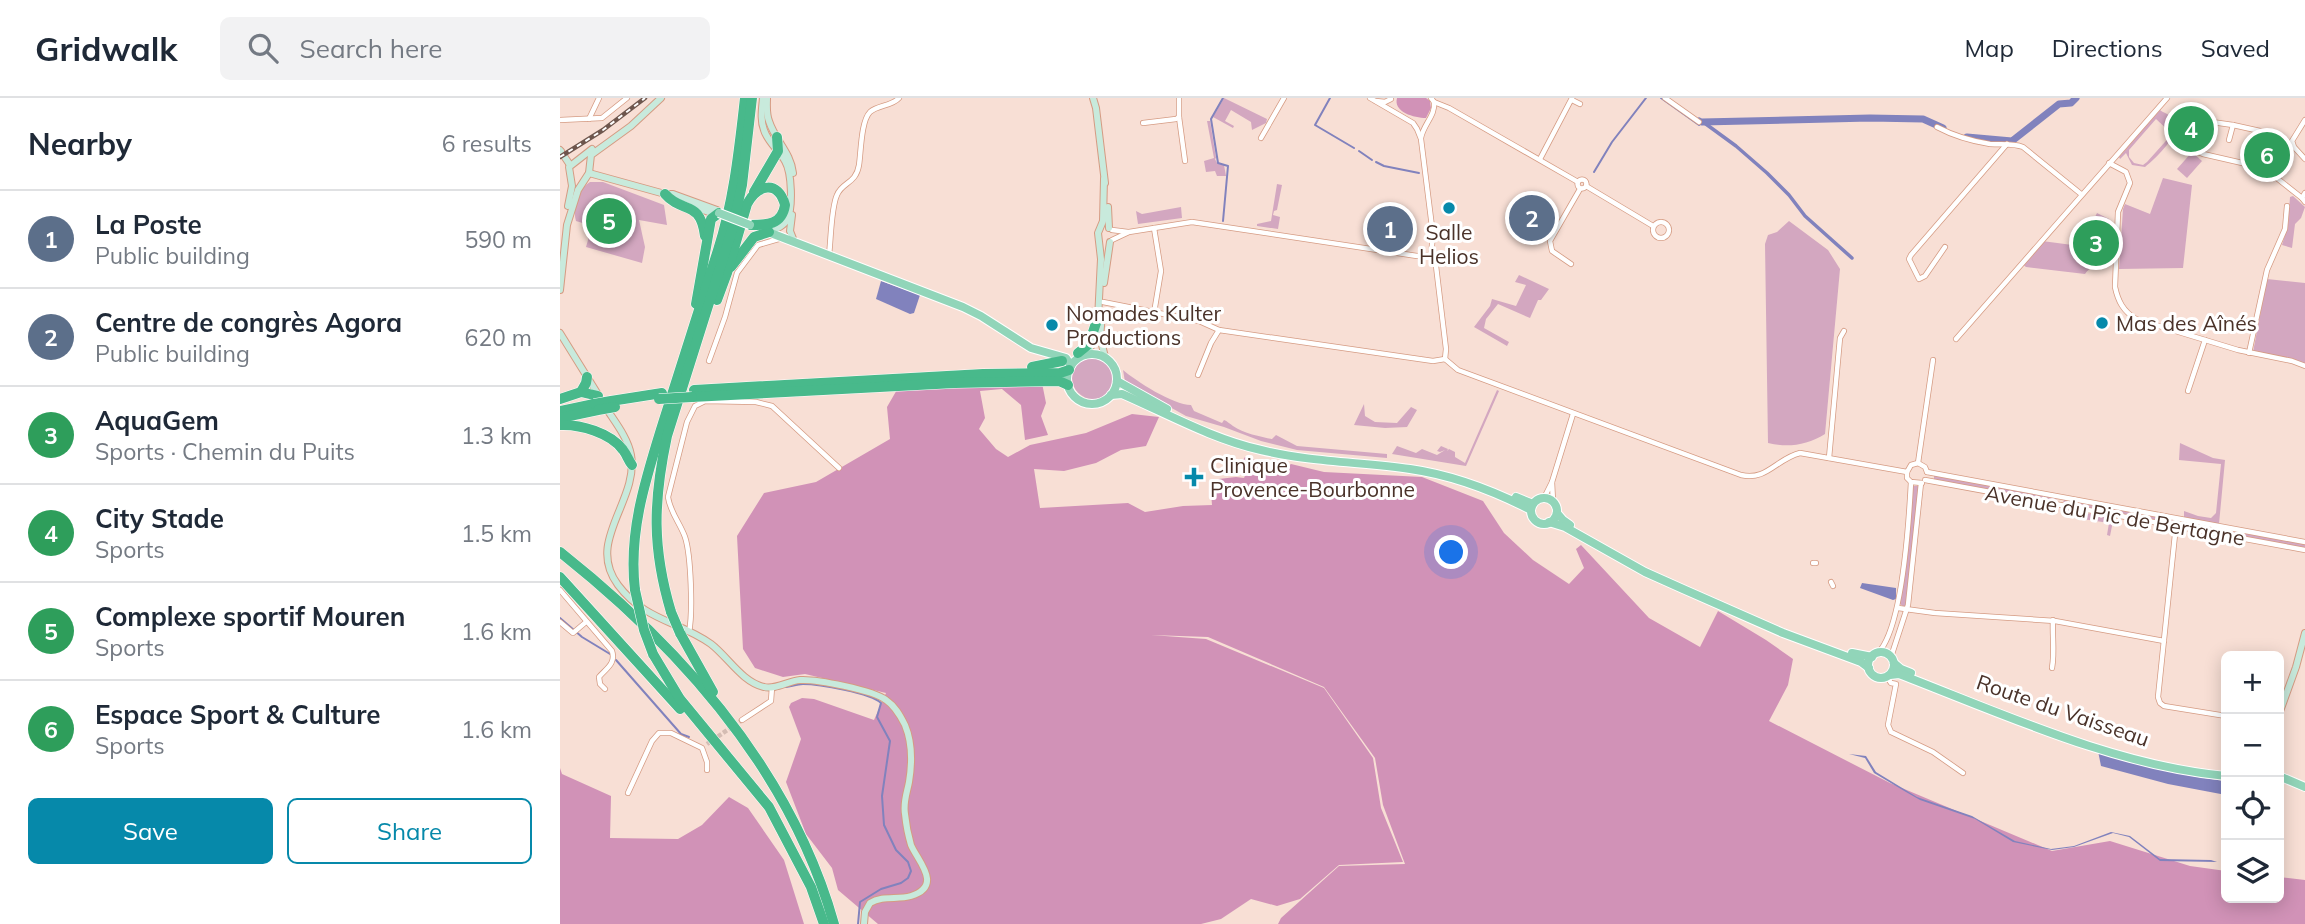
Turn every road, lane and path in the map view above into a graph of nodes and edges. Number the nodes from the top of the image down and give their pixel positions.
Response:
1 (599, 98) edge
2 (627, 98) edge
3 (659, 98) edge
4 (745, 98) edge
5 (752, 98) edge
6 (765, 98) edge
7 (899, 98) edge
8 (1093, 98) edge
9 (1179, 98) edge
10 (1284, 98) edge
11 (1370, 98) edge
12 (1392, 98) edge
13 (1665, 98) edge
14 (2167, 98) edge
15 (1572, 99) edge
16 (1433, 100) edge
17 (1376, 101) junction
18 (1580, 104) dead end
19 (1444, 107) junction
20 (1435, 110) junction
21 (1393, 111) junction
22 (1179, 117) junction
23 (560, 120) edge
24 (589, 120) junction
25 (2305, 120) edge
26 (1699, 122) dead end
27 (1143, 123) dead end
28 (1426, 123) junction
29 (1413, 124) junction
30 (2233, 125) junction
31 (1937, 127) dead end
32 (2269, 133) dead end
33 (777, 137) junction
34 (1261, 138) dead end
35 (1421, 139) junction
36 (2229, 140) dead end
37 (2007, 144) junction
38 (778, 151) junction
39 (561, 153) edge
40 (1540, 159) junction
41 (2305, 159) edge
42 (578, 160) junction
43 (1185, 161) dead end
44 (2109, 163) junction
45 (570, 165) junction
46 (589, 170) junction
47 (572, 178) junction
48 (584, 180) junction
49 (1583, 187) junction
50 (665, 194) junction
51 (2081, 194) junction
52 (752, 195) junction
53 (2304, 197) edge
54 (2287, 206) dead end
55 (719, 213) junction
56 (784, 224) junction
57 (750, 225) junction
58 (1653, 226) junction
59 (1154, 228) junction
60 (1107, 229) junction
61 (790, 231) junction
62 (769, 232) junction
63 (1129, 232) junction
64 (783, 237) junction
65 (1661, 238) junction
66 (794, 241) junction
67 (1100, 241) junction
68 (1111, 241) junction
69 (706, 242) junction
70 (560, 243) edge
71 (1663, 246) dead end
72 (1945, 247) dead end
73 (829, 255) junction
74 (1431, 255) junction
75 (1572, 264) dead end
76 (727, 273) junction
77 (560, 290) edge
78 (1102, 302) junction
79 (1154, 313) junction
80 (1098, 317) joint
81 (1219, 330) junction
82 (1844, 331) dead end
83 (560, 333) edge
84 (695, 335) junction
85 (1956, 339) dead end
86 (2204, 340) junction
87 (1039, 351) junction
88 (2249, 353) junction
89 (1082, 355) junction
90 (1105, 357) junction
91 (1445, 359) junction
92 (1933, 360) dead end
93 (709, 361) dead end
94 (1067, 366) junction
95 (2305, 366) edge
96 (1198, 375) dead end
97 (587, 377) junction
98 (1117, 381) junction
99 (1069, 385) junction
100 (2188, 391) dead end
101 (581, 392) junction
102 (693, 393) junction
103 (1111, 395) junction
104 (560, 399) edge
105 (597, 403) junction
106 (560, 411) edge
107 (1573, 414) junction
108 (560, 418) edge
109 (560, 425) edge
110 (618, 438) junction
111 (1829, 458) junction
112 (1918, 463) junction
113 (632, 465) joint
114 (839, 468) dead end
115 (1907, 472) junction
116 (1927, 472) junction
117 (1552, 482) junction
118 (1911, 482) junction
119 (1923, 482) junction
120 (2060, 497) junction
121 (1548, 499) junction
122 (2059, 506) junction
123 (1532, 507) junction
124 (1557, 513) junction
125 (2177, 519) junction
126 (1549, 522) junction
127 (2176, 526) junction
128 (2305, 542) edge
129 (2305, 550) edge
130 (560, 552) edge
131 (560, 577) edge
132 (560, 590) edge
133 (1898, 608) junction
134 (1907, 610) junction
135 (2053, 620) junction
136 (560, 622) edge
137 (586, 622) junction
138 (684, 633) junction
139 (2305, 633) edge
140 (2164, 641) junction
141 (1875, 655) junction
142 (1892, 660) junction
143 (1869, 668) junction
144 (2052, 668) dead end
145 (1888, 676) junction
146 (772, 687) junction
147 (605, 689) dead end
148 (2284, 699) edge
149 (2221, 715) edge
150 (742, 719) tunnel mouth
151 (729, 720) junction
152 (706, 742) junction
153 (706, 769) dead end
154 (2221, 773) edge
155 (1963, 774) dead end
156 (2221, 774) edge
157 (2284, 780) edge
158 (2305, 789) edge
159 (628, 793) dead end
160 (824, 924) edge
161 (834, 924) edge
162 (864, 924) edge

1 - 24 street
2 - 24 street
3 - 42 main road
3 - 46 main road
4 - 84 highway
5 - 84 highway
6 - 33 main road
6 - 38 main road
7 - 73 street
8 - 60 main road
9 - 22 street
10 - 34 street
11 - 17 street
12 - 17 street
12 - 21 street
13 - 26 street
14 - 44 street
15 - 18 street
15 - 40 street
16 - 19 street
16 - 20 street
17 - 21 street
19 - 20 street
19 - 40 street
20 - 28 street
21 - 29 street
22 - 27 street
22 - 43 street
23 - 24 street
25 - 41 street
28 - 29 street
28 - 35 street
29 - 35 street
30 - 32 street
30 - 36 street
30 - 53 street
31 - 37 street
33 - 38 highway
33 - 61 main road
35 - 74 street
37 - 51 street
37 - 72 street
38 - 52 highway
38 - 56 main road
39 - 45 main road
40 - 49 street
42 - 45 main road
42 - 46 main road
44 - 51 street
44 - 86 street
45 - 47 main road
46 - 48 main road
46 - 50 main road
47 - 48 main road
47 - 70 main road
48 - 77 main road
49 - 58 street
49 - 75 street
50 - 55 main road
50 - 69 highway
51 - 85 street
52 - 57 highway
52 - 76 highway
54 - 88 street
55 - 57 main road, bridge
55 - 69 highway
56 - 62 main road
56 - 64 main road
57 - 62 main road
58 - 65 street
58 - 65 street
59 - 63 street
59 - 74 street
59 - 79 street
60 - 63 street
60 - 67 main road
60 - 68 main road
61 - 64 main road
61 - 66 main road
62 - 64 main road
62 - 76 highway
63 - 68 street
64 - 66 main road
64 - 93 street
65 - 71 street
66 - 73 main road
67 - 68 main road
67 - 80 main road
68 - 78 main road
69 - 84 highway
73 - 87 main road
74 - 91 street
76 - 84 highway
78 - 79 street
78 - 90 main road
79 - 81 street
80 - 89 highway
81 - 91 street
81 - 96 street
82 - 111 street
83 - 97 main road
84 - 138 highway, bridge
84 - 152 highway, bridge
86 - 88 street
86 - 100 street
87 - 89 main road
87 - 94 main road
88 - 95 street
89 - 90 main road
89 - 94 main road
90 - 98 main road
91 - 107 street
92 - 112 street
94 - 99 main road
94 - 102 highway
97 - 101 highway
97 - 105 main road
98 - 103 main road
98 - 123 main road
99 - 102 highway
99 - 103 main road
101 - 104 highway
101 - 105 highway
102 - 105 highway, bridge
103 - 123 main road
105 - 106 highway
105 - 108 highway
105 - 110 main road
107 - 111 street
107 - 117 street
109 - 110 highway
110 - 113 highway
111 - 115 street
112 - 115 street
112 - 116 street
113 - 138 main road
114 - 138 street
115 - 118 street
116 - 119 street
116 - 120 street, Avenue du Pic de Bertagne
117 - 121 street
117 - 121 street
118 - 119 street
118 - 133 street
119 - 122 street, Avenue du Pic de Bertagne
119 - 134 street
120 - 122 street
120 - 125 street, Avenue du Pic de Bertagne
121 - 123 main road
121 - 124 main road
122 - 127 street, Avenue du Pic de Bertagne
123 - 126 main road
124 - 126 main road
124 - 141 main road
125 - 127 street
125 - 128 street, Avenue du Pic de Bertagne
126 - 143 main road
127 - 129 street, Avenue du Pic de Bertagne
127 - 140 street
130 - 151 highway
131 - 152 highway
132 - 137 street
133 - 134 street
133 - 141 street
134 - 135 street
134 - 142 street
135 - 140 street
135 - 144 street
136 - 137 street
137 - 147 street
138 - 146 main road
138 - 151 highway
139 - 148 main road
140 - 149 street
141 - 142 main road
141 - 143 main road
142 - 145 main road
142 - 154 main road, Route du Vaisseau
143 - 145 main road
145 - 155 street
145 - 156 main road, Route du Vaisseau
146 - 150 street
146 - 162 main road
151 - 161 highway
152 - 153 street
152 - 159 street
152 - 160 highway
157 - 158 main road

